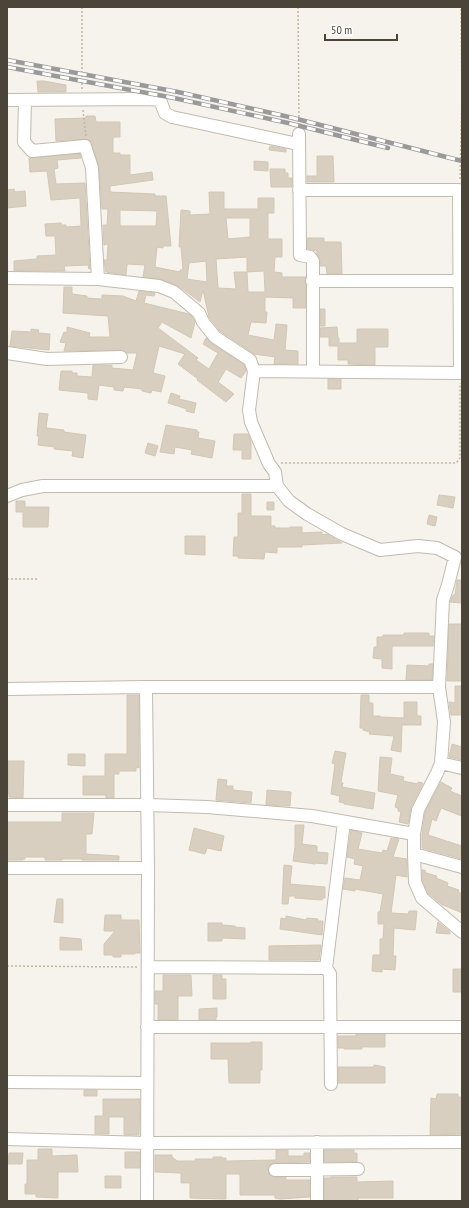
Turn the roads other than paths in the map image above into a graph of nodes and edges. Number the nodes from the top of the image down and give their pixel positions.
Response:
1 (7, 100) edge
2 (25, 100) junction
3 (298, 190) junction
4 (7, 278) edge
5 (98, 279) junction
6 (312, 281) junction
7 (460, 281) junction
8 (7, 353) edge
9 (121, 357) dead end
10 (254, 371) junction
11 (313, 372) junction
12 (277, 486) junction
13 (7, 496) edge
14 (459, 559) edge
15 (146, 687) junction
16 (439, 687) junction
17 (7, 689) edge
18 (441, 763) junction
19 (462, 768) edge
20 (7, 805) edge
21 (148, 805) junction
22 (344, 822) junction
23 (414, 834) junction
24 (414, 854) junction
25 (462, 867) edge
26 (7, 868) edge
27 (148, 868) junction
28 (462, 932) edge
29 (148, 967) junction
30 (326, 968) junction
31 (329, 1026) junction
32 (147, 1027) junction
33 (462, 1027) edge
34 (7, 1082) edge
35 (147, 1083) junction
36 (330, 1084) dead end
37 (7, 1140) edge
38 (317, 1142) junction
39 (462, 1142) edge
40 (147, 1143) junction
41 (358, 1169) dead end
42 (275, 1170) dead end
43 (317, 1170) junction
44 (147, 1201) edge
45 (318, 1201) edge

1 - 2 street
2 - 3 street
2 - 5 street
3 - 6 street
3 - 7 street
4 - 5 street
5 - 10 street
6 - 7 street
6 - 11 street
7 - 11 street
8 - 9 street
10 - 11 street
10 - 12 street
12 - 13 street
12 - 14 street
14 - 16 street
15 - 16 street
15 - 17 street
15 - 21 street
16 - 18 street
18 - 19 street
18 - 23 street
20 - 21 street
21 - 22 street
21 - 27 street
22 - 23 street
22 - 30 street
23 - 24 street
24 - 25 street
24 - 28 street
26 - 27 street
27 - 29 street
29 - 30 street
29 - 32 street
30 - 31 street
31 - 32 street
31 - 33 street
31 - 36 street
32 - 35 street
34 - 35 street
35 - 40 street
37 - 40 street
38 - 39 street
38 - 40 street
38 - 43 street
40 - 44 street
41 - 43 street
42 - 43 street
43 - 45 street

